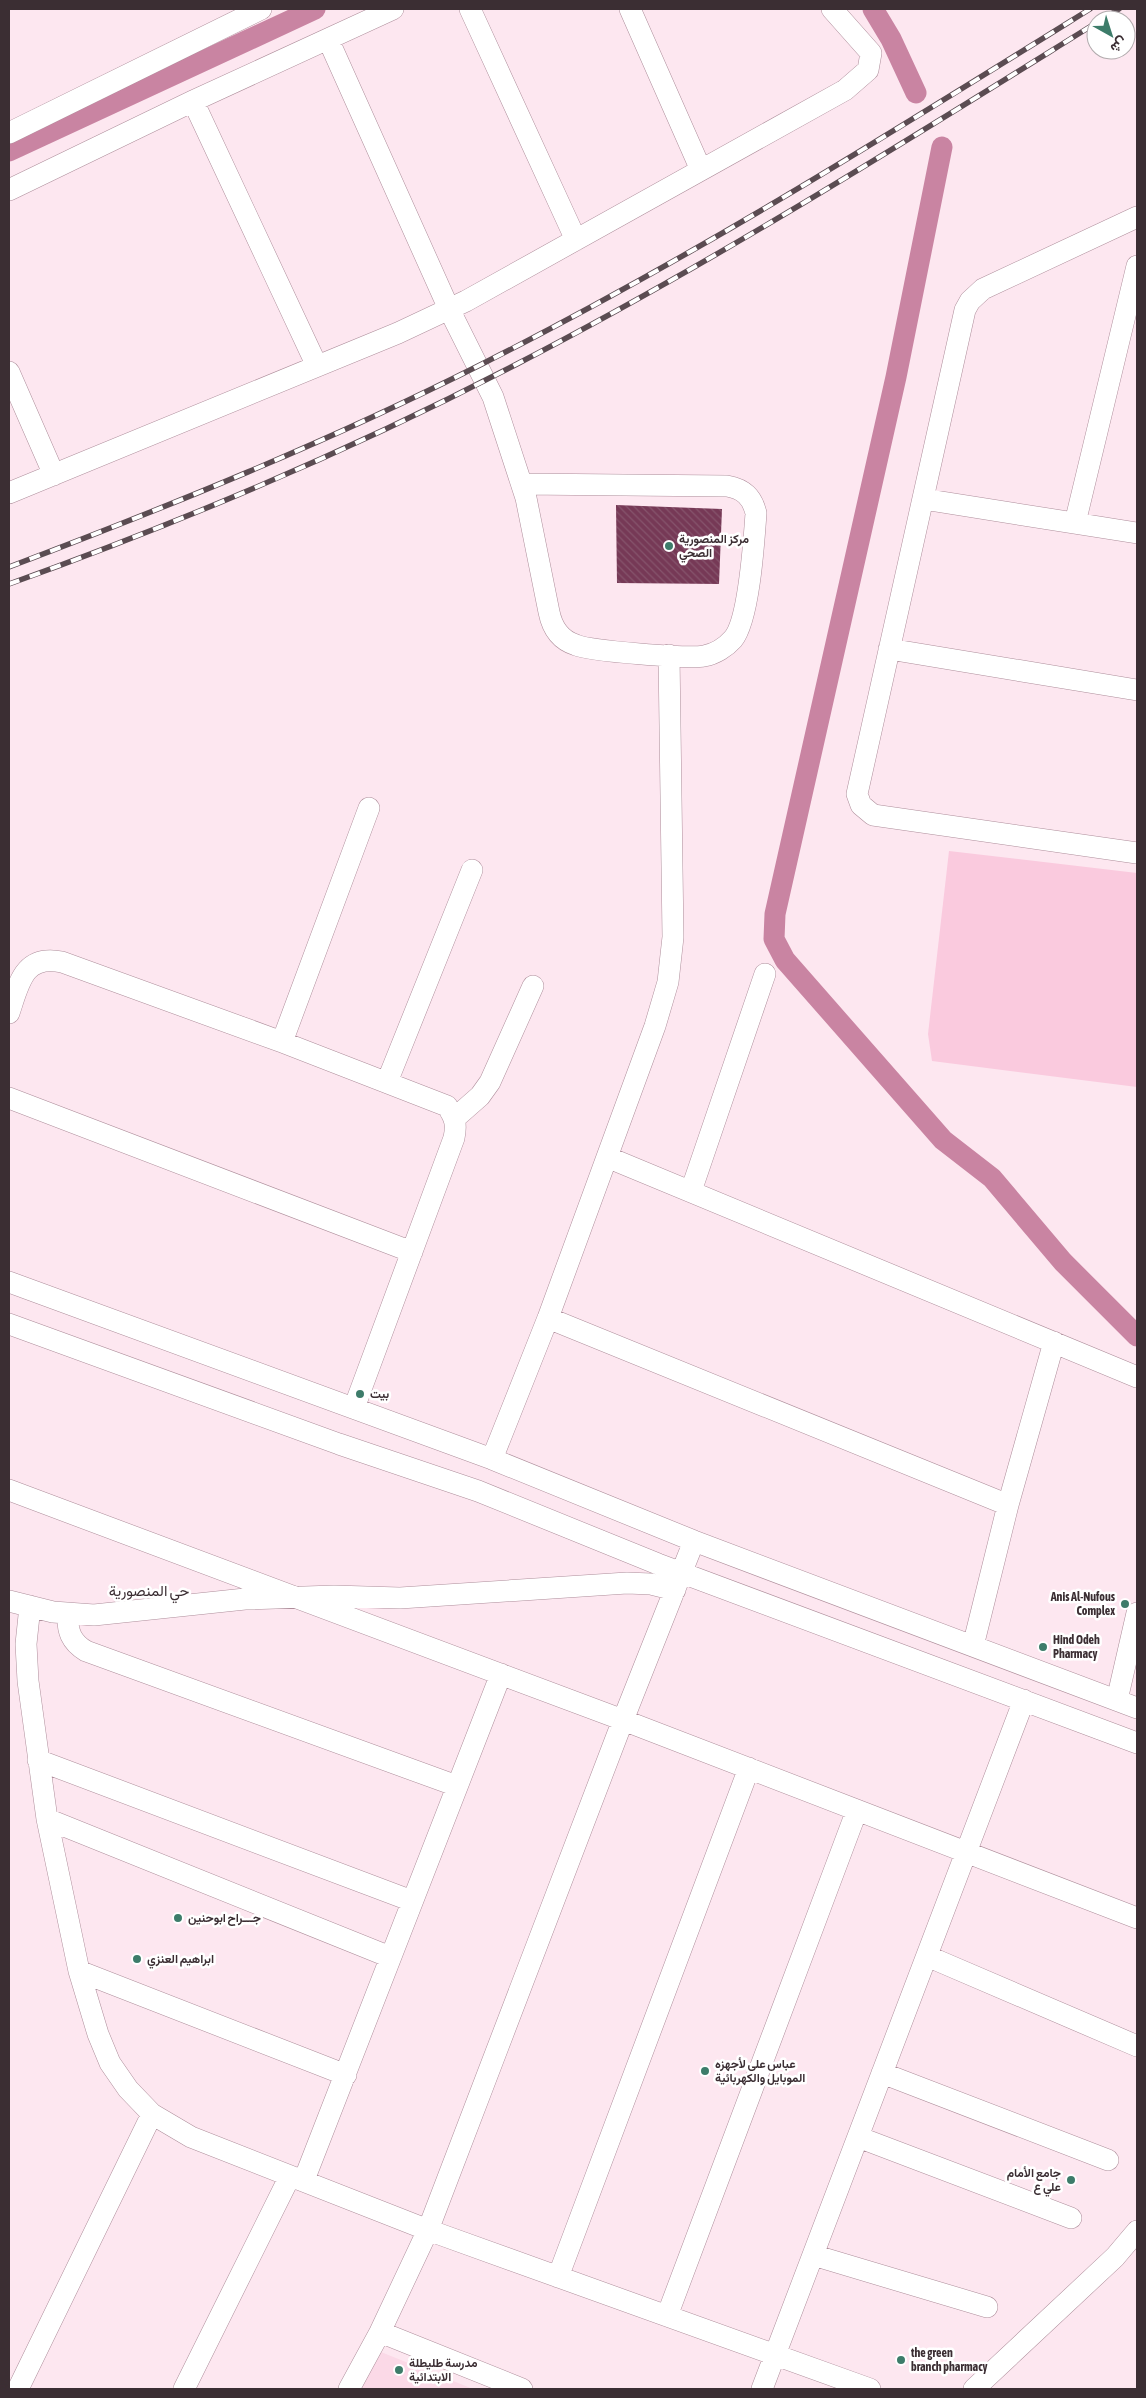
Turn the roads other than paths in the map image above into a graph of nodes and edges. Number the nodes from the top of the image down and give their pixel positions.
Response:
1 (261, 9) edge
2 (393, 9) edge
3 (470, 9) edge
4 (630, 9) edge
5 (832, 9) edge
6 (328, 39) junction
7 (193, 101) junction
8 (9, 132) edge
9 (701, 170) junction
10 (9, 190) edge
11 (1137, 217) edge
12 (576, 240) junction
13 (1137, 266) edge
14 (449, 309) junction
15 (317, 366) junction
16 (9, 372) edge
17 (54, 475) junction
18 (522, 484) junction
19 (9, 494) edge
20 (923, 499) junction
21 (1075, 523) junction
22 (1137, 533) edge
23 (889, 649) junction
24 (669, 655) junction
25 (1137, 690) edge
26 (369, 808) dead end
27 (1137, 853) edge
28 (472, 870) dead end
29 (765, 974) dead end
30 (533, 986) dead end
31 (9, 1013) edge
32 (282, 1042) junction
33 (387, 1082) junction
34 (9, 1098) edge
35 (455, 1118) junction
36 (608, 1157) junction
37 (691, 1192) junction
38 (412, 1252) junction
39 (9, 1282) edge
40 (548, 1318) junction
41 (9, 1324) edge
42 (1054, 1342) junction
43 (1137, 1377) edge
44 (354, 1408) junction
45 (492, 1458) junction
46 (9, 1490) edge
47 (1008, 1505) junction
48 (694, 1541) junction
49 (678, 1582) junction
50 (291, 1596) junction
51 (9, 1601) edge
52 (1137, 1613) edge
53 (68, 1614) junction
54 (22, 1620) edge
55 (973, 1646) junction
56 (501, 1674) junction
57 (1024, 1700) junction
58 (1117, 1700) junction
59 (1137, 1708) edge
60 (623, 1720) junction
61 (1137, 1743) edge
62 (38, 1760) junction
63 (749, 1768) junction
64 (457, 1786) junction
65 (857, 1810) junction
66 (47, 1819) junction
67 (966, 1852) junction
68 (412, 1901) junction
69 (1137, 1918) edge
70 (927, 1956) junction
71 (390, 1957) junction
72 (79, 1970) junction
73 (1137, 2046) edge
74 (882, 2073) junction
75 (346, 2075) junction
76 (152, 2114) junction
77 (858, 2137) junction
78 (1108, 2160) dead end
79 (297, 2178) junction
80 (1071, 2218) dead end
81 (428, 2230) junction
82 (1137, 2231) edge
83 (813, 2255) junction
84 (558, 2277) junction
85 (987, 2307) dead end
86 (667, 2316) junction
87 (380, 2332) junction
88 (775, 2355) junction
89 (18, 2389) edge
90 (184, 2389) edge
91 (349, 2389) edge
92 (522, 2389) edge
93 (762, 2389) edge
94 (870, 2389) edge
95 (974, 2389) edge

1 - 8 street
2 - 6 street
3 - 12 street
4 - 9 street
5 - 9 street
6 - 7 street
6 - 14 street
7 - 10 street
7 - 15 street
9 - 12 street
11 - 20 street
12 - 14 street
13 - 21 street
14 - 15 street
14 - 18 street
15 - 17 street
16 - 17 street
17 - 19 street
18 - 24 street
18 - 24 street
20 - 21 street
20 - 23 street
21 - 22 street
23 - 25 street
23 - 27 street
24 - 36 street
26 - 32 street
28 - 33 street
29 - 37 street
30 - 35 street
31 - 32 street
32 - 33 street
33 - 35 street
34 - 38 street
35 - 38 street
36 - 37 street
36 - 40 street
37 - 42 street
38 - 44 street
39 - 44 street
40 - 45 street
40 - 47 street
41 - 49 street
42 - 43 street
42 - 47 street
44 - 45 street
45 - 48 street
46 - 50 street
47 - 55 street
48 - 49 street
48 - 55 street
49 - 50 street
49 - 57 street
49 - 60 street
50 - 53 street
50 - 56 street
51 - 54 street
52 - 58 street
53 - 54 street
53 - 64 street
54 - 62 street
55 - 58 street
56 - 60 street
56 - 64 street
57 - 61 street
57 - 67 street
58 - 59 street
60 - 63 street
60 - 81 street
62 - 66 street
62 - 68 street
63 - 65 street
63 - 84 street
64 - 68 street
65 - 67 street
65 - 86 street
66 - 71 street
66 - 72 street
67 - 69 street
67 - 70 street
68 - 71 street
70 - 73 street
70 - 74 street
71 - 75 street
72 - 75 street
72 - 76 street
74 - 77 street
74 - 78 street
75 - 79 street
76 - 79 street
76 - 89 street
77 - 80 street
77 - 83 street
79 - 81 street
79 - 90 street
81 - 84 street
81 - 87 street
82 - 95 street
83 - 85 street
83 - 88 street
84 - 86 street
86 - 88 street
87 - 91 street
87 - 92 street
88 - 93 street
88 - 94 street

